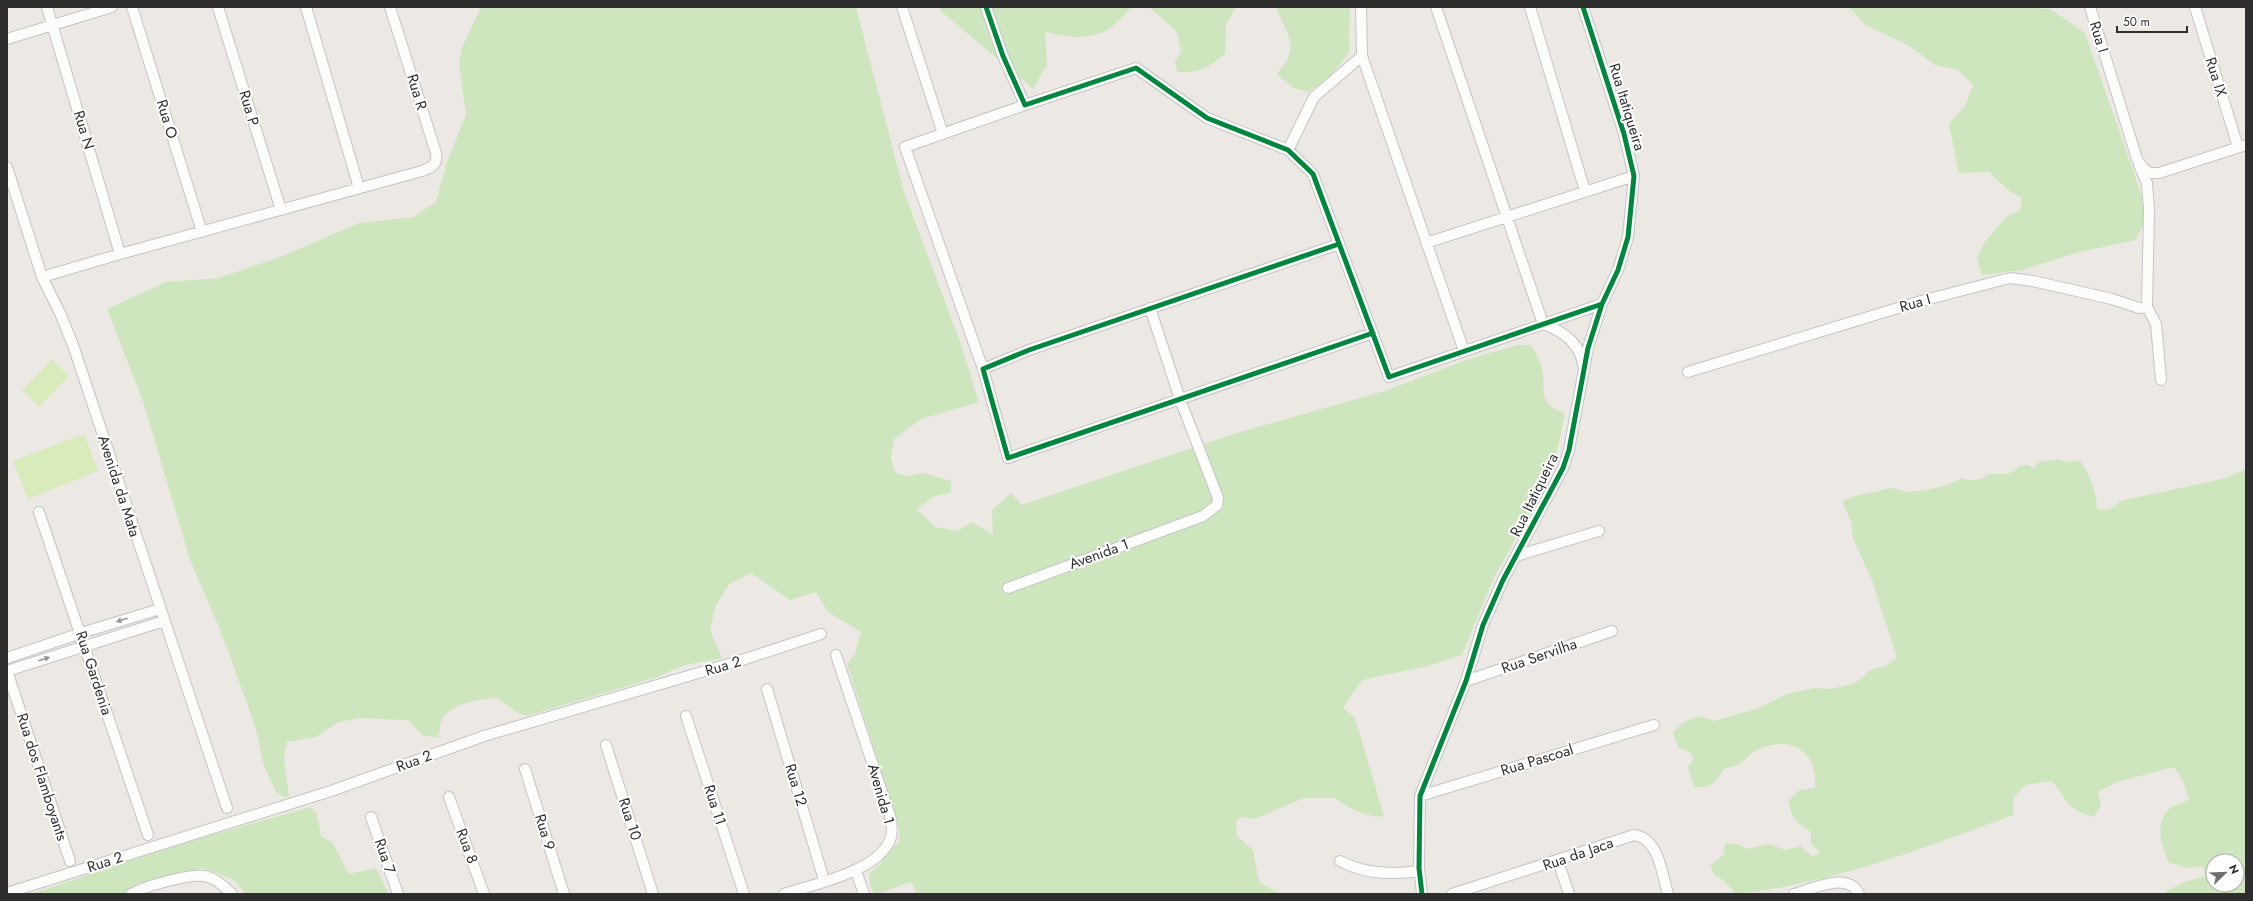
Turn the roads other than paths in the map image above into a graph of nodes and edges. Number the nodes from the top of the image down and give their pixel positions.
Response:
1 (46, 7) edge
2 (112, 7) edge
3 (132, 7) edge
4 (218, 7) edge
5 (306, 7) edge
6 (390, 7) edge
7 (902, 7) edge
8 (986, 7) edge
9 (1361, 7) edge
10 (1436, 7) edge
11 (1530, 7) edge
12 (1583, 7) edge
13 (2090, 7) edge
14 (2195, 7) edge
15 (52, 25) junction
16 (7, 40) edge
17 (1362, 56) junction
18 (1026, 105) junction
19 (943, 134) junction
20 (2242, 146) edge
21 (1288, 150) junction
22 (2137, 159) junction
23 (7, 167) edge
24 (2159, 173) junction
25 (1634, 176) junction
26 (2147, 183) junction
27 (359, 188) junction
28 (1585, 191) junction
29 (281, 210) junction
30 (1507, 218) junction
31 (202, 232) junction
32 (1426, 243) junction
33 (1339, 244) junction
34 (120, 254) junction
35 (42, 277) junction
36 (1602, 304) junction
37 (2147, 307) junction
38 (1150, 308) junction
39 (1543, 324) junction
40 (1373, 333) junction
41 (1464, 351) junction
42 (983, 369) junction
43 (1688, 372) dead end
44 (2161, 380) dead end
45 (1580, 383) junction
46 (1180, 399) junction
47 (39, 512) dead end
48 (1600, 531) dead end
49 (1516, 556) junction
50 (1008, 588) dead end
51 (160, 609) junction
52 (164, 622) junction
53 (1612, 631) dead end
54 (81, 633) junction
55 (821, 634) dead end
56 (85, 647) junction
57 (836, 655) dead end
58 (7, 658) edge
59 (7, 671) edge
60 (1466, 681) junction
61 (767, 689) dead end
62 (686, 716) dead end
63 (1654, 725) dead end
64 (606, 745) dead end
65 (526, 769) dead end
66 (1420, 796) junction
67 (449, 797) dead end
68 (227, 808) dead end
69 (371, 817) dead end
70 (148, 835) dead end
71 (70, 861) dead end
72 (1340, 861) dead end
73 (1558, 861) junction
74 (856, 871) junction
75 (1419, 871) junction
76 (824, 880) junction
77 (7, 893) edge
78 (131, 894) edge
79 (232, 894) edge
80 (398, 894) edge
81 (484, 894) edge
82 (564, 894) edge
83 (653, 894) edge
84 (744, 894) edge
85 (784, 894) edge
86 (864, 894) edge
87 (1422, 894) edge
88 (1452, 894) edge
89 (1570, 894) edge
90 (1668, 894) edge
91 (1794, 894) edge
92 (1859, 894) edge

1 - 15 street, Rua N
2 - 15 street
3 - 31 street, Rua O
4 - 29 street, Rua P
5 - 27 street
6 - 27 street, Rua R
7 - 19 street
8 - 18 street
9 - 17 street
10 - 30 street
11 - 28 street
12 - 25 street, Rua Itatiqueira
13 - 22 street, Rua I
14 - 20 street, Rua IX
15 - 16 street
15 - 34 street, Rua N
17 - 21 street
17 - 32 street
18 - 19 street
18 - 21 street
19 - 42 street
20 - 24 street
21 - 33 street
22 - 24 street, Rua I
22 - 26 street, Rua I
23 - 35 street, Avenida da Mata
24 - 26 street
25 - 28 street
25 - 36 street, Rua Itatiqueira
26 - 37 street, Rua I
27 - 29 street
28 - 30 street
29 - 31 street
30 - 32 street
30 - 39 street
31 - 34 street
32 - 41 street
33 - 38 street
33 - 40 street
34 - 35 street
35 - 51 street, Avenida da Mata
36 - 39 street
36 - 45 street, Rua Itatiqueira
37 - 43 street, Rua I
37 - 44 street, Rua I
38 - 42 street
38 - 46 street, Avenida 1
39 - 41 street
39 - 45 street
40 - 41 street
40 - 46 street
42 - 46 street
45 - 49 street, Rua Itatiqueira
46 - 50 street, Avenida 1
47 - 54 street, Rua Gardenia
48 - 49 street
49 - 60 street, Rua Itatiqueira
51 - 52 street, Avenida da Mata
51 -> 54 street
52 - 56 street
52 - 68 street, Avenida da Mata
53 - 60 street, Rua Servilha
54 - 56 street, Rua Gardenia
54 - 58 street
55 - 77 street, Rua 2
59 -> 56 street
56 - 70 street, Rua Gardenia
57 - 74 street, Avenida 1
59 - 71 street, Rua dos Flamboyants
60 - 66 street, Rua Itatiqueira
61 - 76 street, Rua 12
62 - 84 street, Rua 11
63 - 66 street, Rua Pascoal
64 - 83 street, Rua 10
65 - 82 street, Rua 9
66 - 75 street, Rua Itatiqueira
67 - 81 street, Rua 8
69 - 80 street, Rua 7
72 - 75 street
73 - 88 street, Rua da Jaca
73 - 89 street
73 - 90 street, Rua da Jaca
74 - 76 street, Avenida 1
74 - 86 street
75 - 87 street, Rua Itatiqueira
76 - 85 street, Avenida 1
78 - 79 street
91 - 92 street

